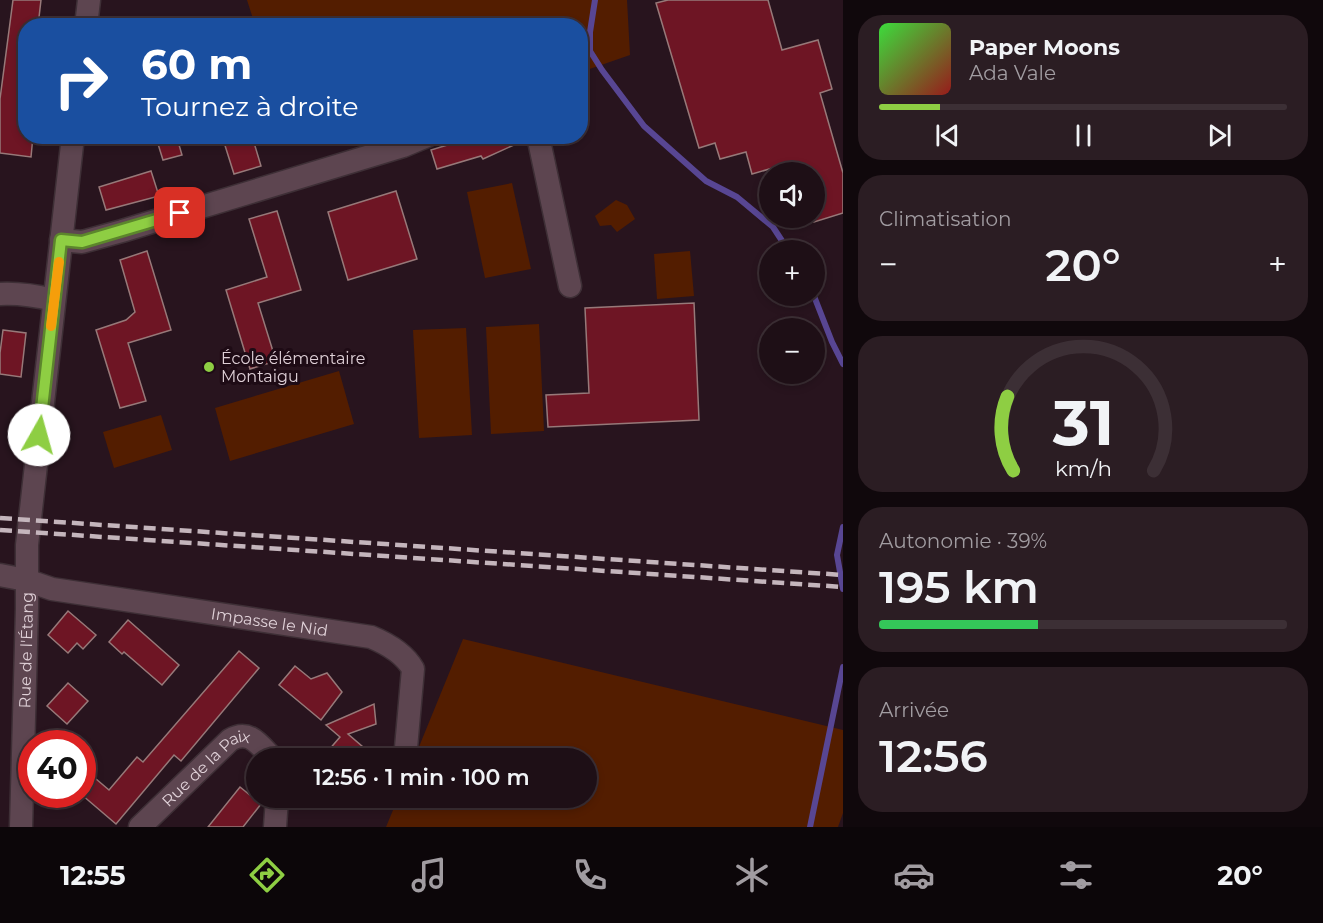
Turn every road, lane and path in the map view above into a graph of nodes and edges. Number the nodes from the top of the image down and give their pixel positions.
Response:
1 (89, 0) edge
2 (87, 18) edge
3 (72, 144) edge
4 (408, 144) edge
5 (540, 144) edge
6 (61, 240) junction
7 (570, 286) dead end
8 (0, 294) edge
9 (54, 300) junction
10 (0, 575) edge
11 (26, 580) junction
12 (263, 748) edge
13 (406, 748) edge
14 (276, 808) edge
15 (21, 827) edge
16 (140, 827) edge
17 (275, 827) edge

1 - 2 street
3 - 6 street, Rue de l'Étang
4 - 6 street
5 - 7 street
6 - 9 street, Rue de l'Étang
8 - 9 street
9 - 11 street, Rue de l'Étang
10 - 11 street
11 - 13 street, Impasse le Nid
11 - 15 street, Rue de l'Étang
12 - 16 street, Rue de la Paix
14 - 17 street

